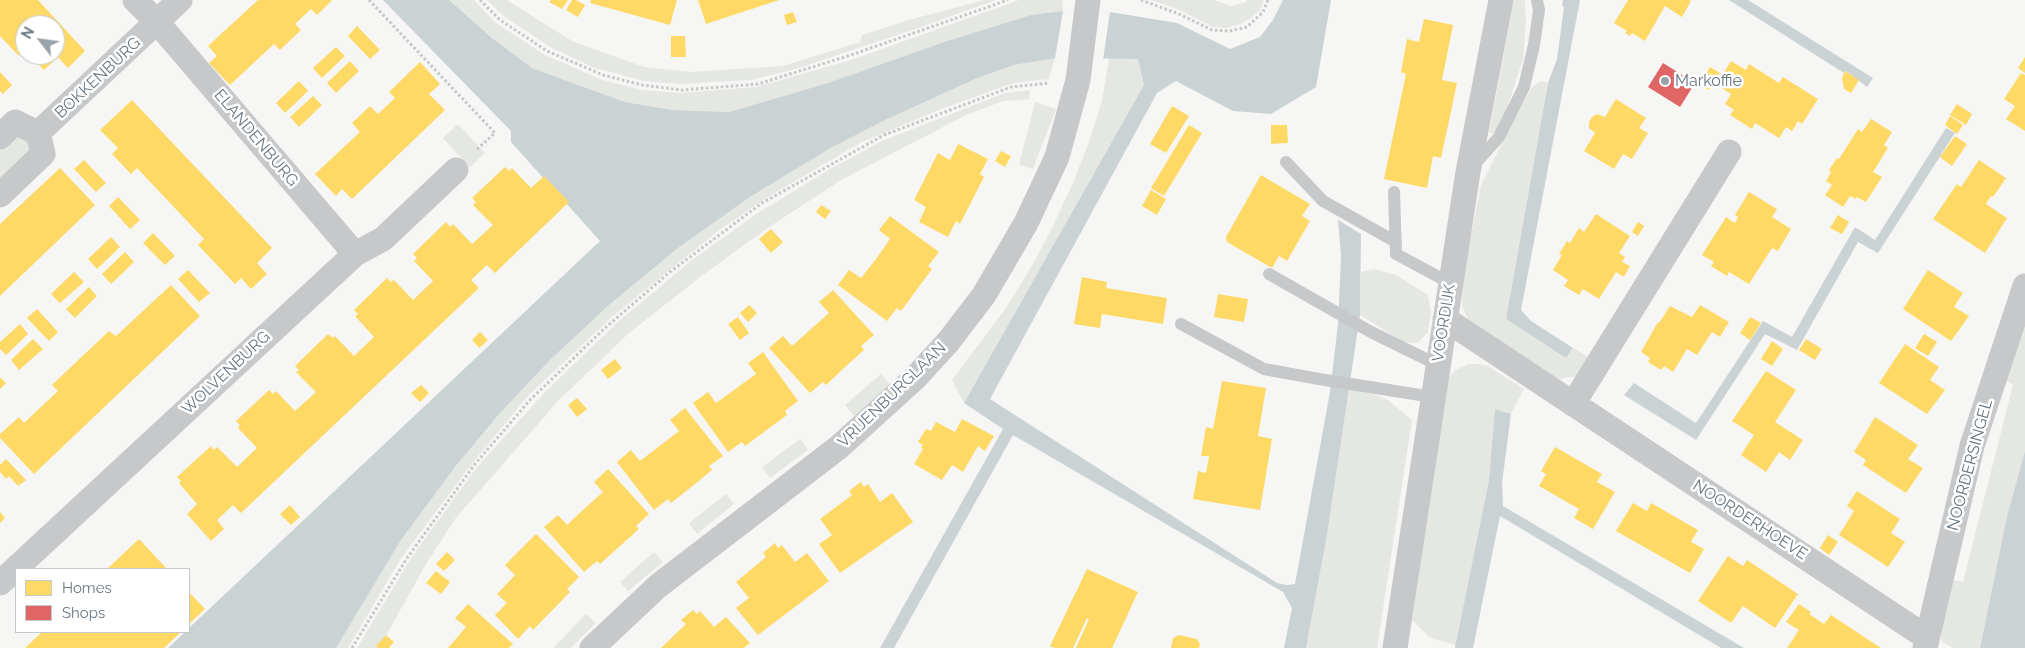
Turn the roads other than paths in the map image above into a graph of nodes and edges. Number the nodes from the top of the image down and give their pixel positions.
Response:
1 (135, 0) edge
2 (180, 0) edge
3 (1501, 0) edge
4 (1537, 0) edge
5 (1087, 6) edge
6 (158, 22) junction
7 (38, 133) junction
8 (0, 137) edge
9 (1729, 152) dead end
10 (1286, 162) dead end
11 (456, 170) dead end
12 (1468, 172) junction
13 (1394, 192) dead end
14 (0, 195) edge
15 (1396, 242) junction
16 (355, 254) junction
17 (1269, 274) dead end
18 (1450, 283) junction
19 (2025, 286) edge
20 (1445, 319) junction
21 (1181, 324) dead end
22 (1438, 365) junction
23 (1433, 397) junction
24 (1573, 404) junction
25 (15, 568) edge
26 (15, 568) edge
27 (0, 582) edge
28 (1926, 642) edge
29 (592, 648) edge
30 (1395, 648) edge

1 - 6 street, ELANDENBURG
2 - 6 street
3 - 12 street, VOORDIJK
4 - 12 lane
5 - 29 street, VRIJENBURGLAAN
6 - 7 street, BOKKENBURG
6 - 16 street, ELANDENBURG
7 - 8 street
7 - 14 street
9 - 24 street
10 - 15 lane
11 - 16 street, WOLVENBURG
12 - 18 street, VOORDIJK
13 - 15 lane
15 - 18 lane
16 - 25 street, WOLVENBURG
17 - 22 lane
18 - 20 street, VOORDIJK
19 - 28 street, NOORDERSINGEL
20 - 22 street, VOORDIJK
20 - 24 street, NOORDERHOEVE
21 - 23 lane
22 - 23 street, VOORDIJK
23 - 30 street, VOORDIJK
24 - 28 street, NOORDERHOEVE
26 - 27 street, WOLVENBURG

